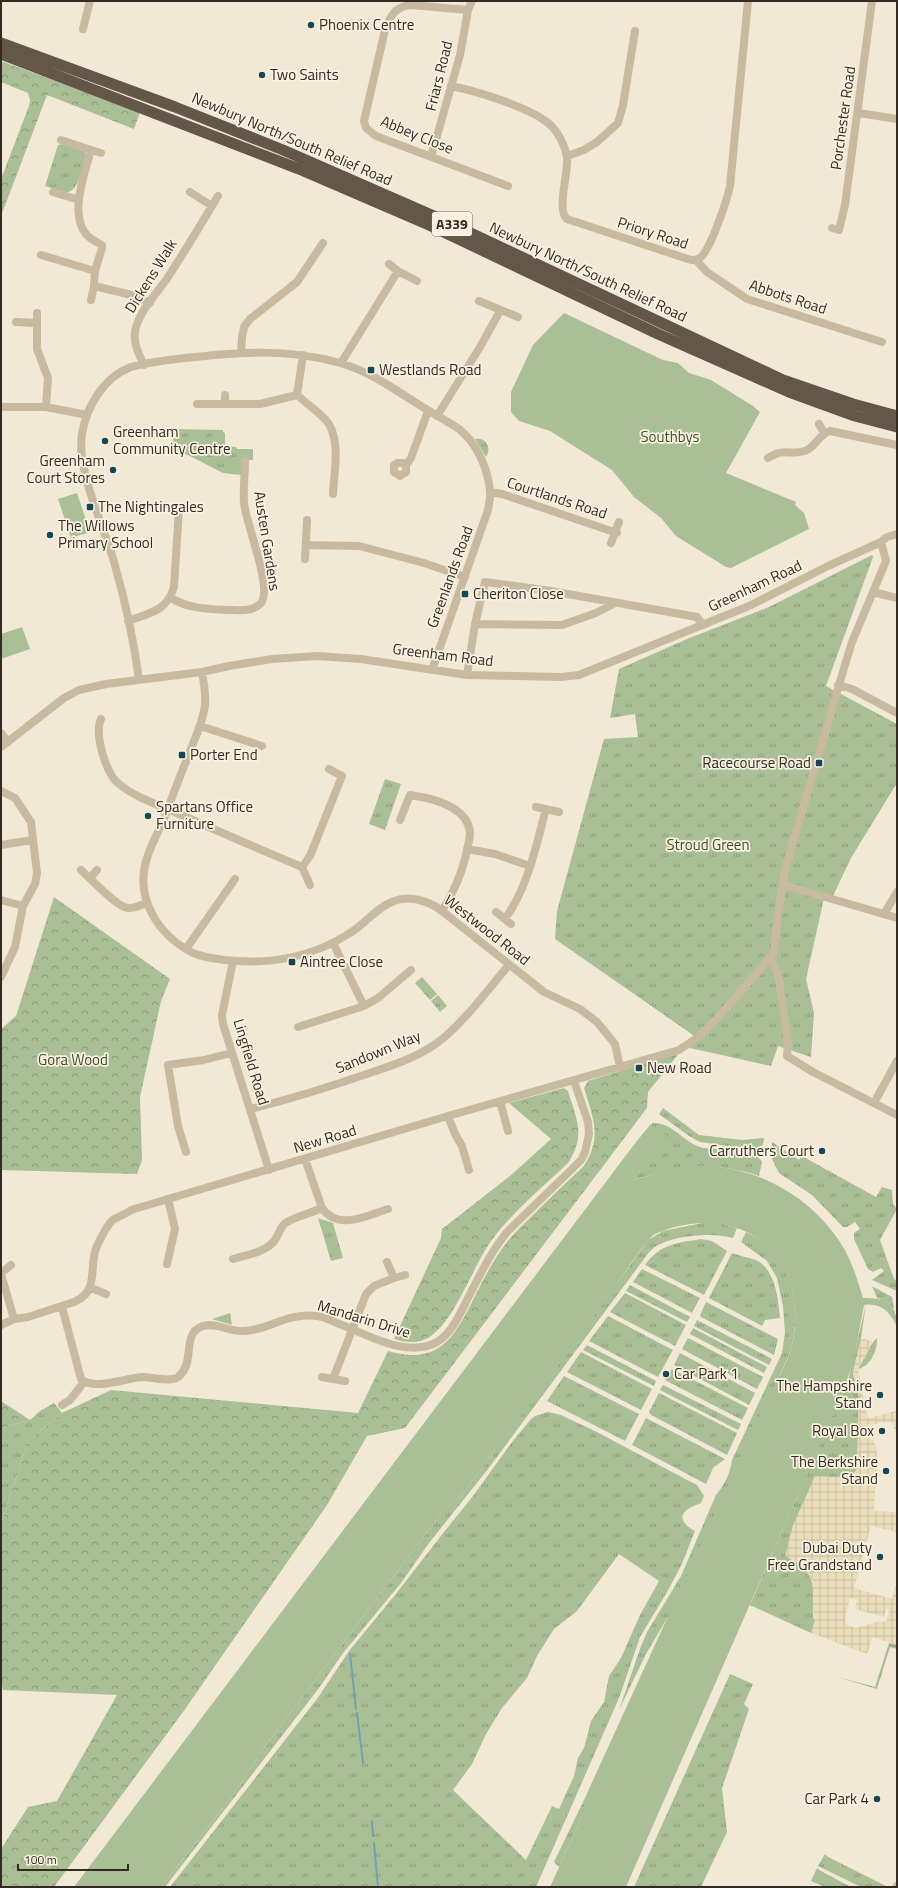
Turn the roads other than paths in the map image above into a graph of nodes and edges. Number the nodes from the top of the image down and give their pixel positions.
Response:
1 (90, 1) edge
2 (472, 1) edge
3 (748, 1) edge
4 (872, 1) edge
5 (468, 10) junction
6 (83, 29) dead end
7 (635, 30) dead end
8 (1, 43) edge
9 (1, 54) edge
10 (452, 86) junction
11 (859, 113) junction
12 (897, 118) edge
13 (61, 140) dead end
14 (91, 150) junction
15 (101, 153) dead end
16 (567, 156) junction
17 (431, 157) junction
18 (508, 186) dead end
19 (53, 192) dead end
20 (190, 192) dead end
21 (218, 196) dead end
22 (79, 200) junction
23 (212, 206) junction
24 (832, 228) dead end
25 (323, 243) dead end
26 (42, 255) dead end
27 (696, 260) junction
28 (389, 264) dead end
29 (95, 271) junction
30 (398, 271) junction
31 (417, 281) dead end
32 (94, 286) junction
33 (91, 300) dead end
34 (479, 301) dead end
35 (150, 302) junction
36 (500, 311) junction
37 (37, 313) dead end
38 (518, 317) dead end
39 (16, 322) dead end
40 (36, 323) junction
41 (882, 342) dead end
42 (241, 352) junction
43 (303, 355) junction
44 (340, 363) junction
45 (144, 365) junction
46 (225, 395) dead end
47 (297, 395) junction
48 (197, 404) dead end
49 (225, 404) junction
50 (1, 407) edge
51 (46, 407) junction
52 (428, 411) junction
53 (87, 415) junction
54 (437, 416) junction
55 (897, 416) edge
56 (819, 424) dead end
57 (897, 427) edge
58 (824, 433) junction
59 (897, 445) edge
60 (768, 458) dead end
61 (245, 460) dead end
62 (406, 465) dead end
63 (490, 492) junction
64 (333, 494) dead end
65 (179, 508) dead end
66 (307, 520) dead end
67 (619, 522) dead end
68 (616, 533) junction
69 (897, 534) edge
70 (881, 542) junction
71 (611, 543) dead end
72 (306, 545) junction
73 (305, 559) dead end
74 (466, 577) junction
75 (873, 592) junction
76 (171, 598) junction
77 (897, 598) edge
78 (615, 603) junction
79 (128, 621) junction
80 (475, 624) junction
81 (703, 625) junction
82 (432, 670) junction
83 (202, 672) junction
84 (468, 675) junction
85 (139, 680) junction
86 (838, 685) junction
87 (897, 713) edge
88 (100, 719) dead end
89 (200, 726) junction
90 (1, 733) edge
91 (8, 742) junction
92 (262, 746) dead end
93 (1, 747) edge
94 (329, 769) dead end
95 (1, 791) edge
96 (536, 807) dead end
97 (168, 809) junction
98 (546, 809) junction
99 (559, 812) dead end
100 (400, 820) dead end
101 (33, 840) junction
102 (1, 845) edge
103 (467, 849) junction
104 (530, 866) junction
105 (302, 867) junction
106 (81, 870) dead end
107 (97, 870) dead end
108 (90, 878) junction
109 (236, 879) dead end
110 (310, 884) dead end
111 (784, 885) junction
112 (897, 892) edge
113 (1, 900) edge
114 (147, 903) junction
115 (23, 906) junction
116 (442, 911) junction
117 (496, 912) dead end
118 (884, 914) junction
119 (897, 918) edge
120 (333, 943) junction
121 (186, 949) junction
122 (770, 960) junction
123 (233, 961) junction
124 (509, 964) junction
125 (411, 970) dead end
126 (2, 973) edge
127 (364, 1006) junction
128 (298, 1027) dead end
129 (231, 1053) junction
130 (897, 1061) edge
131 (620, 1067) junction
132 (574, 1081) junction
133 (500, 1101) junction
134 (874, 1103) junction
135 (251, 1109) junction
136 (897, 1115) edge
137 (448, 1116) junction
138 (508, 1131) dead end
139 (186, 1152) dead end
140 (305, 1159) junction
141 (269, 1170) junction
142 (469, 1170) dead end
143 (168, 1199) junction
144 (322, 1208) junction
145 (388, 1209) dead end
146 (233, 1259) dead end
147 (387, 1262) dead end
148 (167, 1264) dead end
149 (11, 1265) dead end
150 (1, 1274) edge
151 (405, 1275) dead end
152 (394, 1278) junction
153 (91, 1288) junction
154 (106, 1294) dead end
155 (62, 1307) junction
156 (14, 1319) junction
157 (1, 1325) edge
158 (351, 1329) junction
159 (322, 1376) dead end
160 (333, 1379) junction
161 (345, 1381) dead end
162 (84, 1382) junction
163 (62, 1405) dead end

1 - 6 street
2 - 5 street, Friars Road
3 - 27 street, Priory Road
4 - 11 street, Porchester Road
5 - 10 street, Friars Road
5 - 17 street, Abbey Close
7 - 16 street
8 - 55 highway, Newbury North/South Relief Road / A339
9 - 57 highway, Newbury North/South Relief Road / A339
10 - 16 street, Priory Road
10 - 17 street, Friars Road
11 - 12 street
11 - 24 street, Porchester Road
13 - 14 street
14 - 15 street
14 - 22 street
16 - 27 street, Priory Road
17 - 18 street, Abbey Close
19 - 22 street
20 - 23 street
21 - 23 street, Dickens Walk
22 - 29 street
23 - 35 street, Dickens Walk
25 - 42 street
26 - 29 street
27 - 41 street, Abbots Road
28 - 30 street
29 - 32 street
30 - 31 street
30 - 44 street
32 - 33 street
32 - 35 street
34 - 36 street
35 - 45 street, Dickens Walk
36 - 38 street
36 - 54 street
37 - 40 street
39 - 40 street
40 - 51 street
42 - 43 street
42 - 45 street
43 - 44 street
43 - 47 street
44 - 52 street
45 - 53 street
46 - 49 street
47 - 49 street
47 - 64 street
48 - 49 street
50 - 51 street
51 - 53 street
52 - 54 street
52 - 62 street
53 - 79 street
54 - 63 street
56 - 58 street
58 - 59 street
58 - 60 street
61 - 76 street, Austen Gardens
63 - 68 street, Courtlands Road
63 - 74 street, Greenlands Road
65 - 76 street
66 - 72 street
67 - 68 street, Courtlands Road
68 - 71 street, Courtlands Road
69 - 70 street, Greenham Road
70 - 75 street
70 - 81 street, Greenham Road
72 - 73 street
72 - 74 street
74 - 82 street, Greenlands Road
75 - 77 street
75 - 86 street
76 - 79 street
78 - 80 street
78 - 80 street
78 - 81 street
79 - 85 street
80 - 84 street
81 - 84 street, Greenham Road
82 - 83 street, Greenham Road
82 - 84 street, Greenham Road
83 - 85 street, Greenham Road
83 - 89 street, Westwood Road
85 - 91 street, Greenham Road
86 - 87 street
86 - 111 street
88 - 97 street
89 - 92 street
89 - 97 street, Westwood Road
90 - 91 street
91 - 93 street, Greenham Road
94 - 105 street
95 - 101 street
96 - 98 street
97 - 105 street
97 - 114 street, Westwood Road
98 - 99 street
98 - 104 street
100 - 103 street
101 - 102 street
101 - 115 street
103 - 104 street
103 - 116 street
104 - 117 street
105 - 110 street
106 - 108 street
107 - 108 street
108 - 114 street
109 - 121 street
111 - 118 street
111 - 122 street
112 - 118 street
113 - 115 street
114 - 121 street, Westwood Road
115 - 126 street
116 - 120 street, Westwood Road
116 - 124 street, Westwood Road
118 - 119 street
120 - 123 street, Westwood Road
120 - 127 street
121 - 123 street, Westwood Road
122 - 131 street, New Road
122 - 134 street
123 - 129 street, Lingfield Road
124 - 131 street, Westwood Road
124 - 135 street, Sandown Way
125 - 127 street
127 - 128 street
129 - 135 street, Lingfield Road
129 - 139 street
130 - 134 street
131 - 132 street, New Road
132 - 133 street, New Road
132 - 158 street, Mandarin Drive
133 - 137 street, New Road
133 - 138 street
134 - 136 street
135 - 141 street, Lingfield Road
137 - 140 street, New Road
137 - 142 street
140 - 141 street, New Road
140 - 144 street
141 - 143 street, New Road
143 - 148 street
143 - 153 street, New Road
144 - 145 street
144 - 146 street
147 - 152 street
149 - 150 street
150 - 156 street
151 - 152 street
152 - 158 street
153 - 154 street
153 - 155 street
155 - 156 street
155 - 162 street
156 - 157 street
158 - 160 street
158 - 162 street, Mandarin Drive
159 - 160 street
160 - 161 street
162 - 163 street

